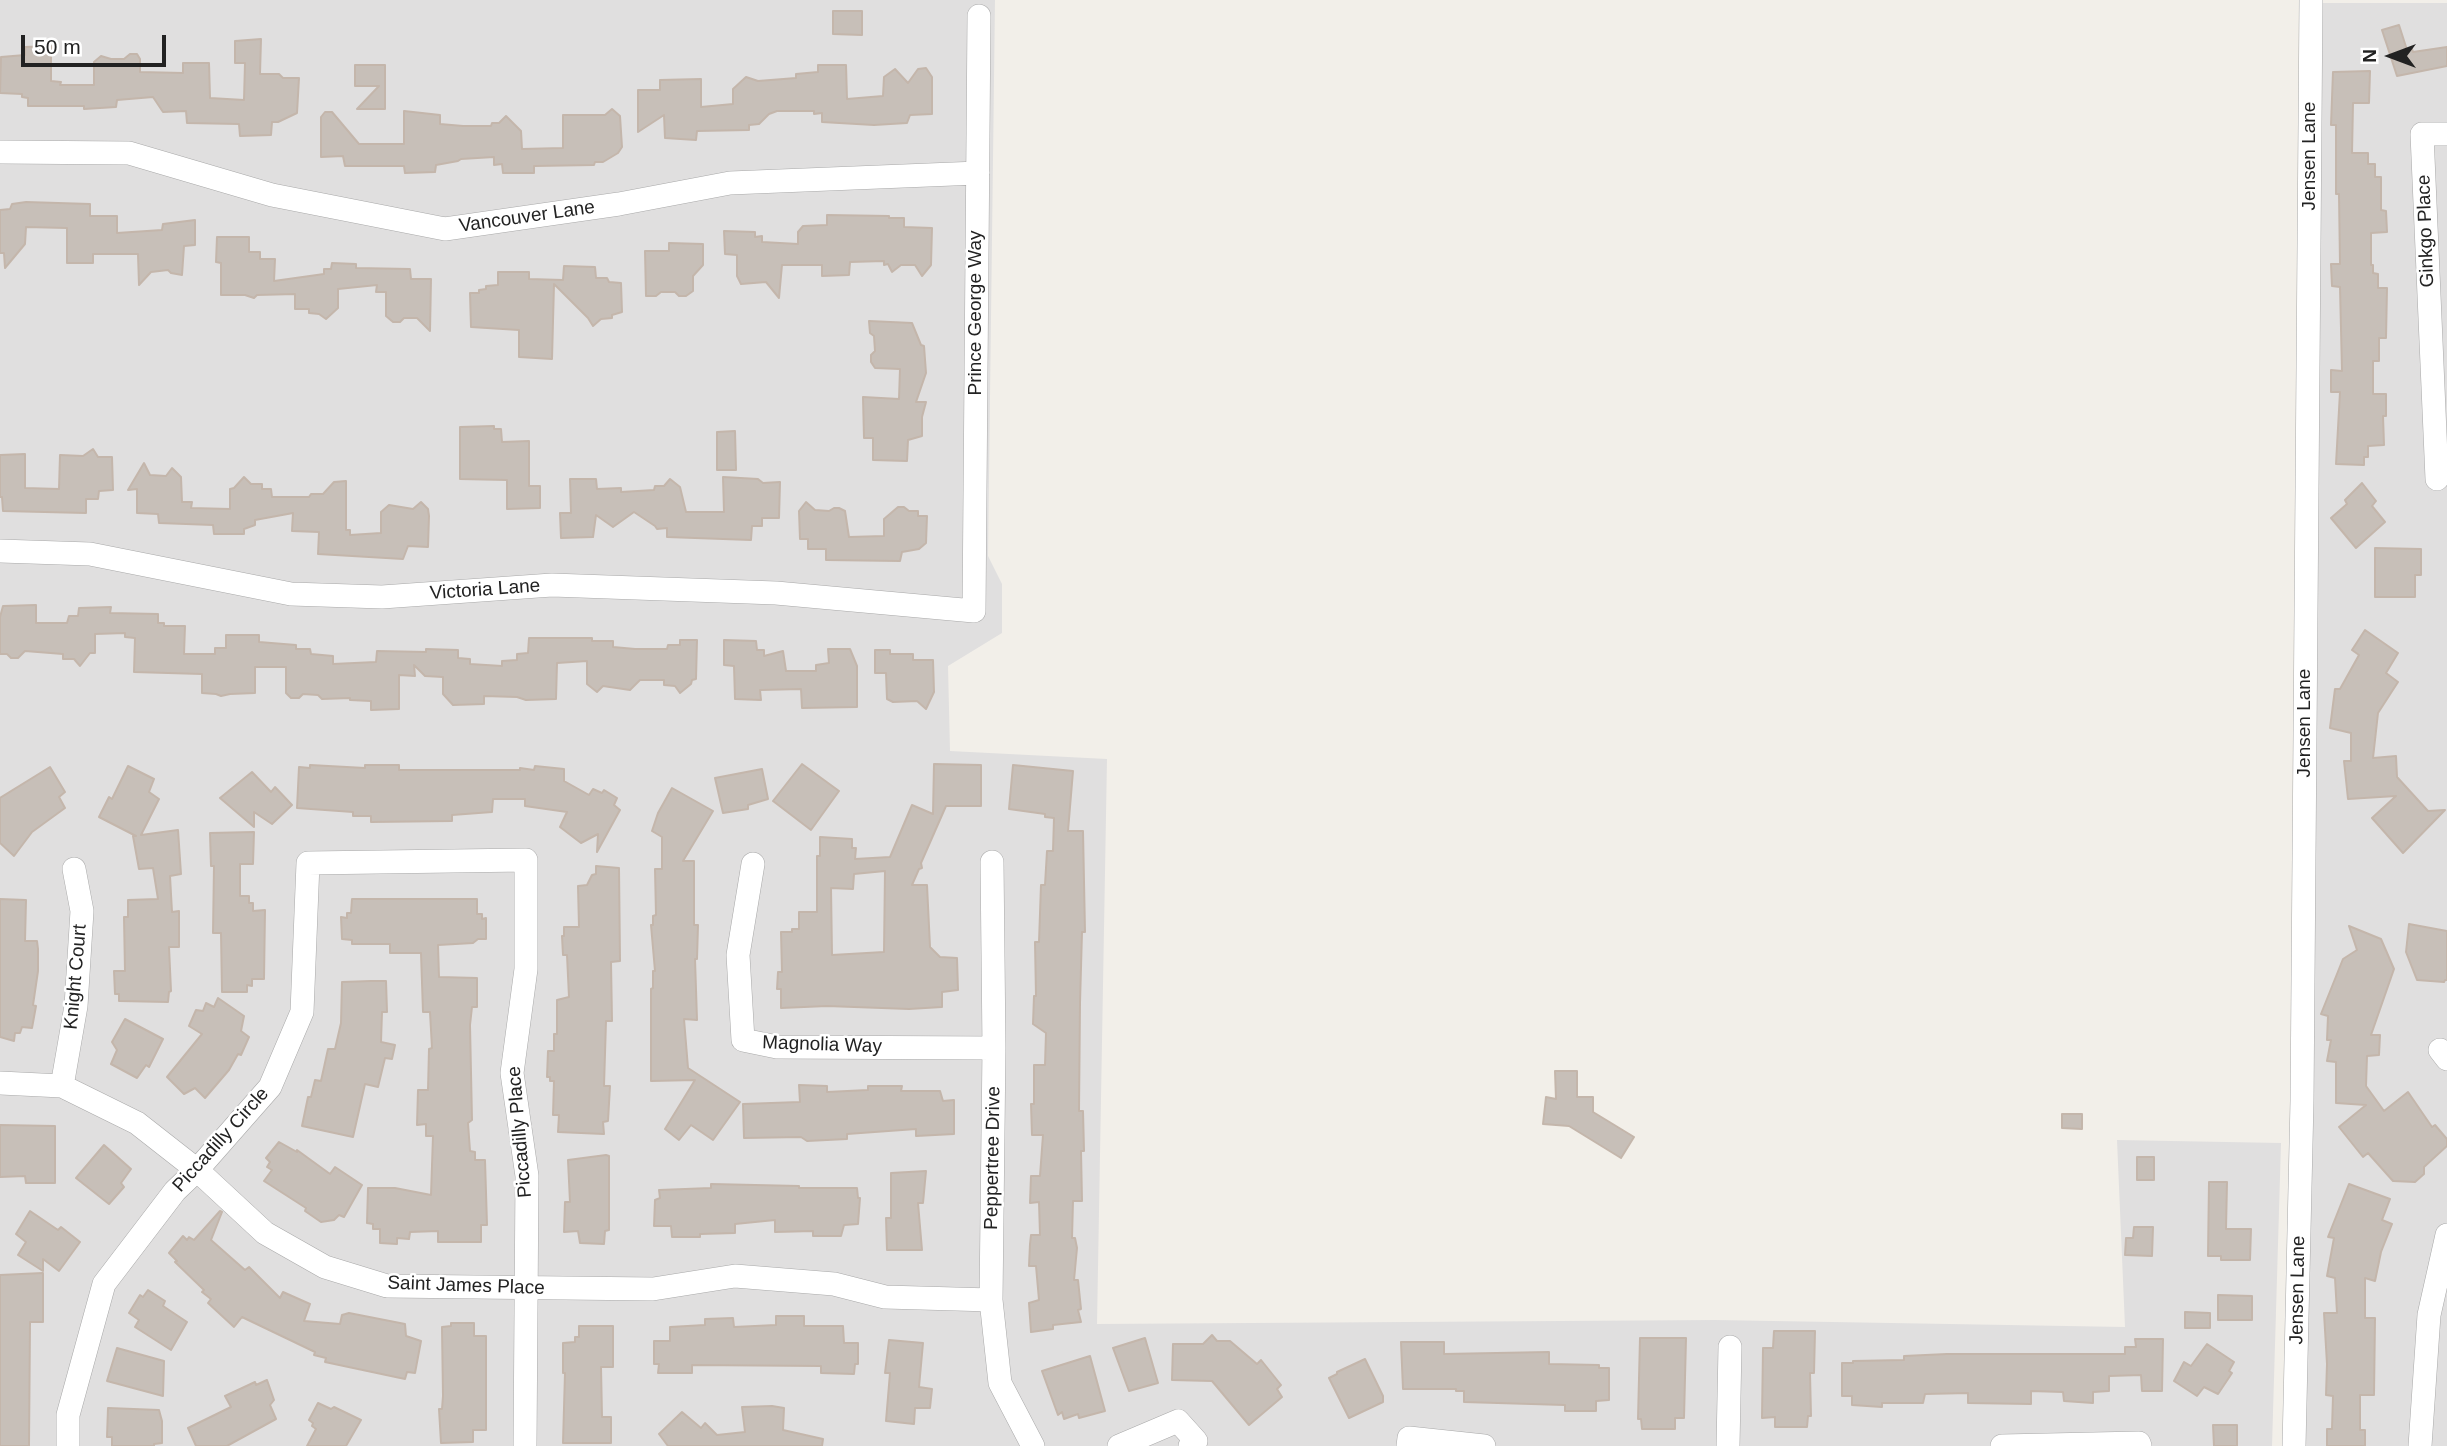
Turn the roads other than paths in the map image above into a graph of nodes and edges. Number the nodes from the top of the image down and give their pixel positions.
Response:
1 (2311, 0) edge
2 (979, 16) dead end
3 (2447, 134) edge
4 (0, 152) edge
5 (978, 173) junction
6 (2437, 479) dead end
7 (0, 551) edge
8 (974, 611) joint
9 (526, 860) joint
10 (992, 862) dead end
11 (753, 864) dead end
12 (74, 869) dead end
13 (994, 1048) junction
14 (0, 1083) edge
15 (62, 1086) junction
16 (197, 1170) junction
17 (2447, 1235) edge
18 (525, 1288) junction
19 (991, 1300) junction
20 (2438, 1316) edge
21 (1730, 1347) dead end
22 (1408, 1442) edge
23 (2140, 1445) edge
24 (68, 1446) edge
25 (525, 1446) edge
26 (1033, 1446) edge
27 (1119, 1446) edge
28 (1190, 1446) edge
29 (1483, 1446) edge
30 (1728, 1446) edge
31 (2001, 1446) edge
32 (2294, 1446) edge
33 (2420, 1446) edge

1 - 32 street, Jensen Lane
2 - 5 street, Prince George Way
3 - 6 street, Ginkgo Place
4 - 5 street, Vancouver Lane
5 - 8 street, Prince George Way
7 - 8 street, Victoria Lane
9 - 16 street, Piccadilly Circle
9 - 18 street, Piccadilly Place
10 - 13 street, Peppertree Drive
11 - 13 street, Magnolia Way
12 - 15 street, Knight Court
13 - 19 street, Peppertree Drive
14 - 15 street, Saint James Place
15 - 16 street, Saint James Place
16 - 18 street, Saint James Place
16 - 24 street, Piccadilly Circle
17 - 20 street
18 - 19 street, Saint James Place
18 - 25 street, Piccadilly Place
19 - 26 street, Peppertree Drive
20 - 33 street
21 - 30 street
22 - 29 street
23 - 31 street
27 - 28 street

